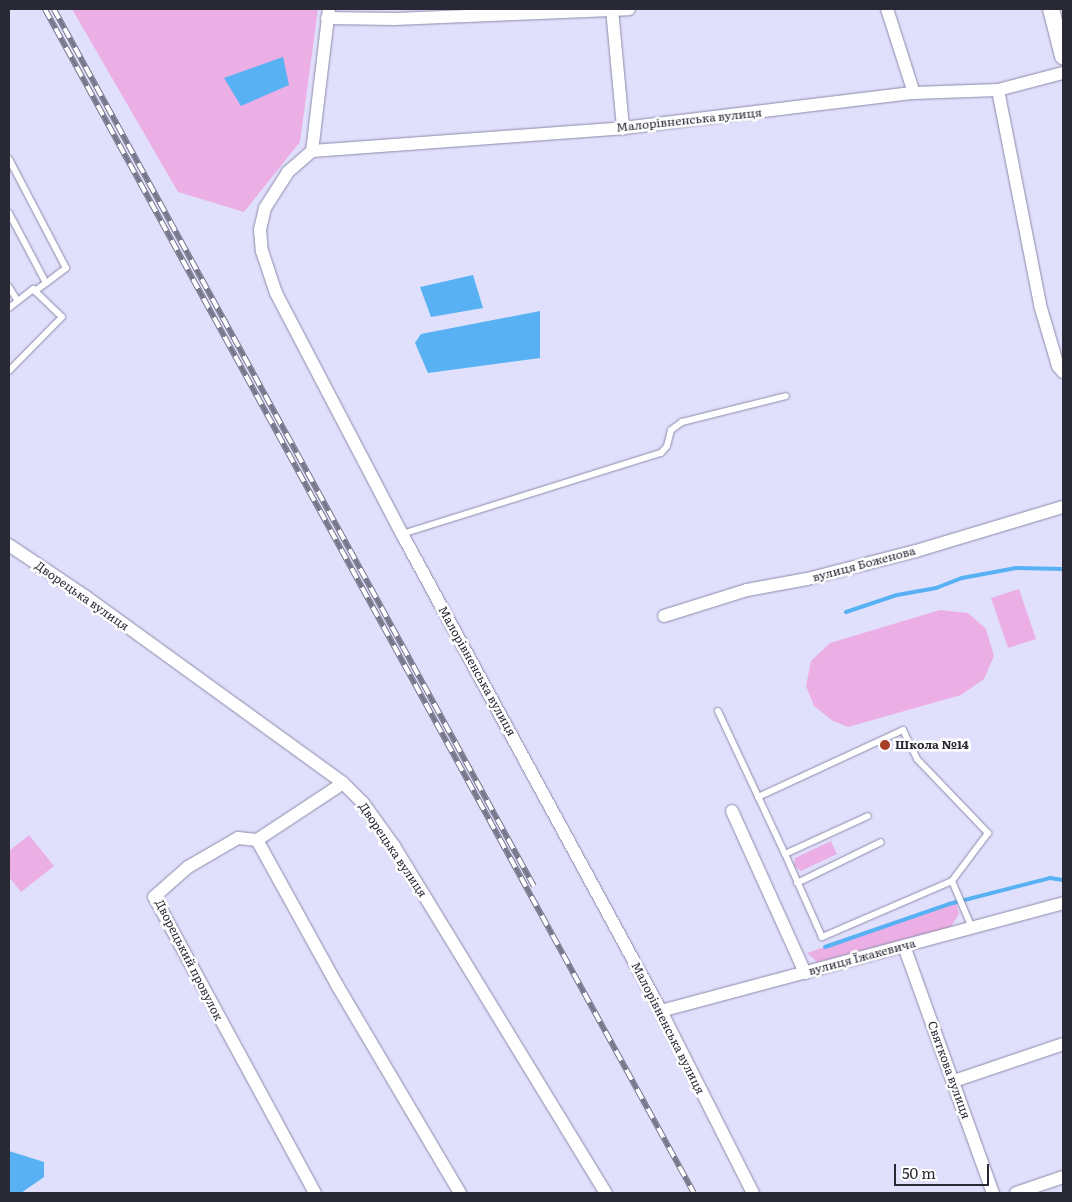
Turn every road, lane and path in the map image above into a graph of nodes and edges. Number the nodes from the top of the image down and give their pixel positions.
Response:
1 (629, 9) edge
2 (887, 9) edge
3 (612, 10) edge
4 (1055, 10) edge
5 (462, 13) edge
6 (328, 14) edge
7 (1063, 56) edge
8 (1063, 72) edge
9 (998, 90) junction
10 (914, 93) junction
11 (623, 128) junction
12 (312, 151) junction
13 (9, 159) edge
14 (9, 213) edge
15 (46, 282) junction
16 (9, 287) edge
17 (35, 291) junction
18 (17, 300) junction
19 (9, 308) edge
20 (9, 371) edge
21 (1063, 372) edge
22 (786, 396) dead end
23 (1063, 507) edge
24 (402, 534) junction
25 (9, 545) edge
26 (664, 616) dead end
27 (718, 711) dead end
28 (343, 784) junction
29 (758, 797) junction
30 (732, 811) dead end
31 (868, 816) dead end
32 (256, 840) junction
33 (881, 842) dead end
34 (784, 854) junction
35 (952, 880) junction
36 (798, 883) junction
37 (1063, 904) edge
38 (972, 928) junction
39 (904, 946) junction
40 (806, 973) junction
41 (661, 1010) junction
42 (1063, 1044) edge
43 (954, 1081) junction
44 (1063, 1177) edge
45 (314, 1193) edge
46 (460, 1193) edge
47 (606, 1193) edge
48 (754, 1193) edge
49 (994, 1193) edge
50 (1016, 1193) edge

1 - 3 street
2 - 10 street
3 - 5 street
3 - 11 street
4 - 7 street
5 - 6 street
6 - 12 street
8 - 9 street, Малорівненська вулиця
9 - 10 street, Малорівненська вулиця
9 - 21 street
10 - 11 street, Малорівненська вулиця
11 - 12 street, Малорівненська вулиця
12 - 24 street, Малорівненська вулиця
13 - 15 lane
14 - 15 lane
15 - 17 lane
16 - 18 lane
17 - 18 lane
17 - 20 lane
18 - 19 lane
22 - 24 lane
23 - 26 street, вулиця Боженова
24 - 41 street, Малорівненська вулиця
25 - 28 street, Дворецька вулиця
27 - 29 lane
28 - 32 street, Дворецький провулок
28 - 47 street, Дворецька вулиця
29 - 34 lane
29 - 35 lane
30 - 40 street
31 - 34 lane
32 - 45 street, Дворецький провулок
32 - 46 street
33 - 36 lane
34 - 36 lane
35 - 36 lane
35 - 38 lane
37 - 38 street, вулиця Їжакевича
38 - 39 street, вулиця Їжакевича
39 - 40 street, вулиця Їжакевича
39 - 43 street, Святкова вулиця
40 - 41 street, вулиця Їжакевича
41 - 48 street, Малорівненська вулиця
42 - 43 street
43 - 49 street, Святкова вулиця
44 - 50 street

